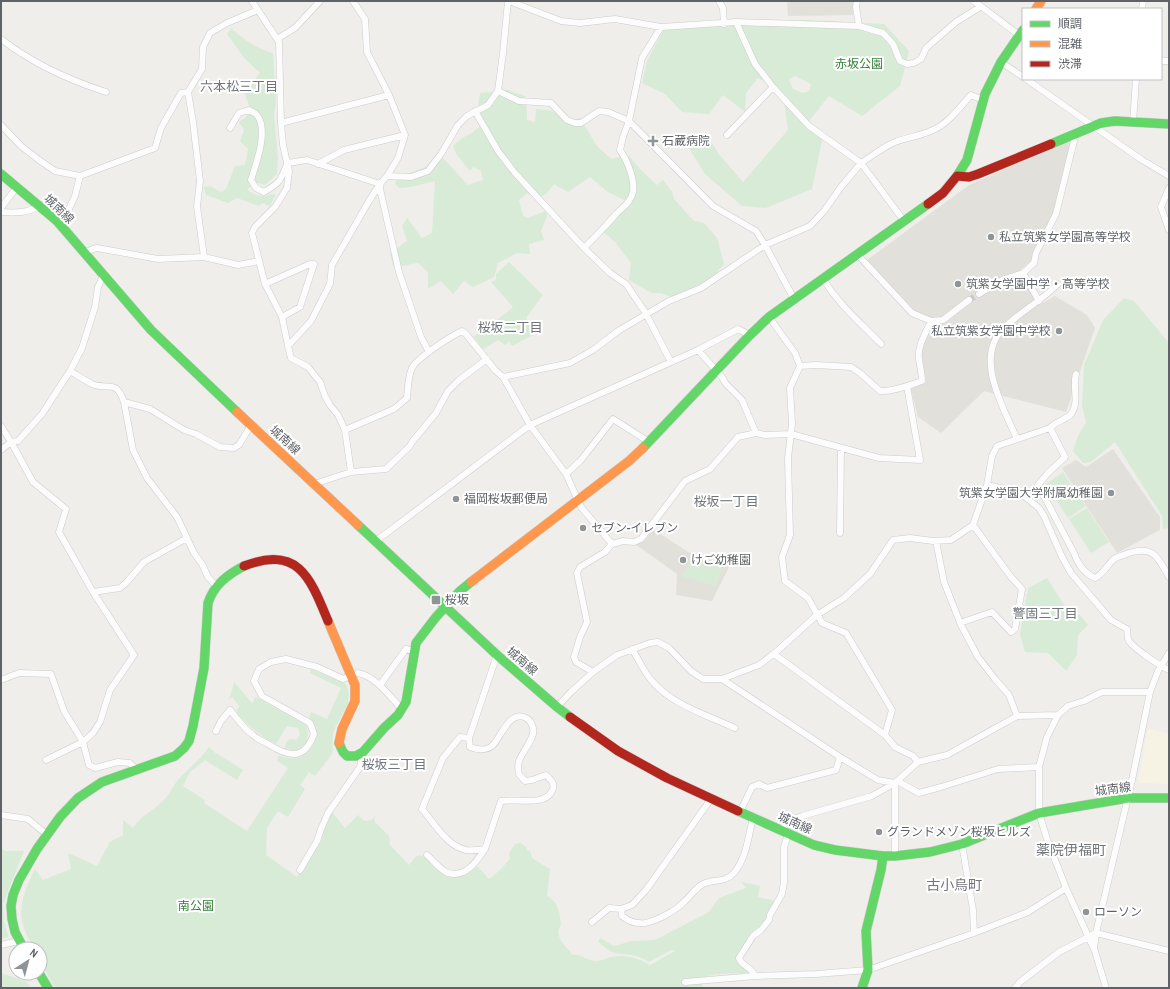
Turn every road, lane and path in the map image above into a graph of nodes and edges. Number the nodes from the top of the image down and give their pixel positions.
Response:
1 (252, 1) edge
2 (320, 1) edge
3 (353, 1) edge
4 (508, 1) edge
5 (719, 1) edge
6 (857, 1) edge
7 (974, 1) edge
8 (519, 3) edge
9 (980, 7) junction
10 (258, 10) junction
11 (736, 22) junction
12 (724, 24) junction
13 (859, 26) junction
14 (661, 27) junction
15 (1021, 32) edge
16 (277, 39) junction
17 (1, 40) edge
18 (1001, 62) junction
19 (1022, 76) edge
20 (1027, 80) edge
21 (1136, 80) edge
22 (773, 87) junction
23 (498, 91) junction
24 (106, 92) dead end
25 (188, 92) junction
26 (389, 95) junction
27 (982, 100) junction
28 (475, 111) junction
29 (629, 121) junction
30 (281, 123) junction
31 (1133, 123) junction
32 (1169, 124) edge
33 (1, 125) edge
34 (1093, 126) junction
35 (230, 128) dead end
36 (405, 135) junction
37 (727, 135) dead end
38 (1072, 135) junction
39 (288, 162) junction
40 (861, 163) junction
41 (318, 164) junction
42 (1, 174) edge
43 (80, 176) junction
44 (387, 176) junction
45 (957, 176) junction
46 (1169, 176) edge
47 (380, 184) junction
48 (17, 187) junction
49 (1169, 188) edge
50 (40, 206) junction
51 (1, 208) edge
52 (1, 212) edge
53 (57, 221) junction
54 (904, 221) junction
55 (1169, 230) edge
56 (765, 245) junction
57 (584, 248) junction
58 (84, 253) junction
59 (857, 254) junction
60 (204, 257) junction
61 (259, 261) junction
62 (1023, 273) junction
63 (104, 274) junction
64 (823, 279) junction
65 (265, 284) junction
66 (1058, 284) dead end
67 (979, 294) tunnel mouth
68 (794, 299) junction
69 (969, 300) tunnel mouth
70 (1039, 301) junction
71 (645, 315) junction
72 (282, 317) junction
73 (769, 317) junction
74 (931, 321) junction
75 (749, 336) junction
76 (882, 344) dead end
77 (288, 346) junction
78 (698, 350) junction
79 (429, 352) junction
80 (487, 359) junction
81 (671, 362) junction
82 (800, 366) junction
83 (717, 370) junction
84 (70, 371) junction
85 (1076, 374) dead end
86 (503, 377) junction
87 (907, 386) junction
88 (124, 402) junction
89 (251, 425) junction
90 (530, 425) junction
91 (1, 426) edge
92 (1050, 428) junction
93 (345, 430) junction
94 (756, 433) junction
95 (791, 434) junction
96 (1017, 439) junction
97 (11, 442) junction
98 (649, 442) junction
99 (841, 448) junction
100 (1, 450) edge
101 (351, 472) junction
102 (566, 474) junction
103 (314, 484) junction
104 (987, 485) junction
105 (577, 500) junction
106 (973, 525) junction
107 (840, 533) dead end
108 (187, 538) junction
109 (376, 541) junction
110 (936, 541) junction
111 (612, 544) junction
112 (1169, 577) edge
113 (216, 586) junction
114 (93, 592) junction
115 (446, 607) junction
116 (817, 615) junction
117 (960, 623) junction
118 (632, 649) junction
119 (414, 651) junction
120 (1169, 653) edge
121 (774, 654) junction
122 (497, 655) junction
123 (1161, 666) junction
124 (1169, 670) edge
125 (593, 672) junction
126 (355, 674) junction
127 (722, 679) junction
128 (1, 680) edge
129 (380, 685) junction
130 (1150, 692) junction
131 (557, 707) junction
132 (402, 709) junction
133 (1058, 715) junction
134 (1017, 716) junction
135 (735, 728) dead end
136 (216, 731) dead end
137 (885, 736) junction
138 (469, 738) junction
139 (83, 742) junction
140 (363, 752) junction
141 (840, 757) junction
142 (46, 760) dead end
143 (918, 762) junction
144 (1039, 767) junction
145 (136, 769) junction
146 (896, 782) junction
147 (1128, 798) junction
148 (1169, 798) edge
149 (711, 799) junction
150 (740, 812) junction
151 (1039, 813) junction
152 (1, 815) edge
153 (753, 818) junction
154 (785, 832) junction
155 (46, 834) junction
156 (962, 844) junction
157 (485, 849) junction
158 (427, 855) dead end
159 (883, 856) junction
160 (895, 856) junction
161 (300, 870) dead end
162 (1066, 888) junction
163 (620, 909) junction
164 (592, 922) dead end
165 (1096, 933) junction
166 (974, 934) junction
167 (1088, 936) junction
168 (19, 940) joint
169 (1, 945) edge
170 (1094, 949) junction
171 (1169, 951) edge
172 (868, 970) junction
173 (755, 976) junction
174 (685, 982) dead end
175 (862, 988) edge
176 (1016, 988) edge
177 (1106, 988) edge

1 - 10 street
2 - 16 street
3 - 26 street
4 - 8 street
4 - 23 street
5 - 12 street
6 - 13 street
7 - 9 street
8 - 14 street
9 - 13 street
9 - 15 street
10 - 16 street
10 - 25 street
11 - 12 street
11 - 13 street
11 - 22 street
12 - 14 street
14 - 29 street
15 - 18 street
16 - 30 street
17 - 24 street
18 - 19 street
18 - 27 street
20 - 34 street
21 - 31 street
22 - 37 street
22 - 40 street
23 - 28 street
23 - 29 street
25 - 43 street
25 - 60 street
26 - 30 street
26 - 36 street
27 - 40 street
27 - 45 street
28 - 44 street
28 - 57 street
29 - 56 street
29 - 57 street
30 - 39 street
31 - 32 street
31 - 34 street
33 - 43 street
34 - 38 street
34 - 46 street
35 - 39 street
36 - 41 street
36 - 44 street
38 - 45 street
38 - 62 street
39 - 41 street
39 - 61 street
40 - 54 street
40 - 56 street
41 - 47 street
42 - 48 street, 城南線
43 - 53 street
44 - 47 street
45 - 54 street
47 - 77 street
47 - 79 street
48 - 50 street, 城南線
48 - 51 street
49 - 55 street
50 - 52 street
50 - 53 street, 城南線
53 - 58 street, 城南線
54 - 59 street
56 - 68 street
56 - 71 street
57 - 71 street
58 - 60 street
58 - 63 street, 城南線
59 - 64 street
59 - 74 street
60 - 61 street
61 - 65 street
62 - 67 street
62 - 70 street
63 - 84 street
63 - 89 street, 城南線
64 - 68 street
64 - 76 street
65 - 72 street
65 - 72 street
66 - 70 street
68 - 73 street
69 - 74 street
70 - 96 street
71 - 81 street
71 - 86 street
72 - 77 street
73 - 75 street
73 - 82 street
74 - 87 street
75 - 78 street
75 - 83 street
77 - 93 street
78 - 81 street
78 - 83 street
79 - 80 street
79 - 93 street
80 - 86 street
80 - 101 street
81 - 90 street
82 - 87 street
82 - 95 street
83 - 94 street
83 - 98 street
84 - 88 street
84 - 97 street
85 - 92 street
86 - 90 street
87 - 99 street
88 - 89 street
88 - 108 street
89 - 103 street, 城南線
90 - 102 street
90 - 109 street
91 - 97 street
92 - 96 street
92 - 112 street
93 - 101 street
94 - 95 street
94 - 111 street
95 - 99 street
95 - 116 street
96 - 104 street
97 - 100 street
97 - 114 street
98 - 102 street
98 - 105 street
99 - 107 street
101 - 103 street
102 - 105 street
103 - 109 street, 城南線
104 - 106 street
104 - 123 street
105 - 111 street
105 - 115 street
106 - 110 street
106 - 117 street
108 - 113 street
108 - 114 street
109 - 115 street, 城南線
110 - 116 street
110 - 117 street
111 - 125 street
113 - 126 street
113 - 145 street
114 - 139 street
115 - 119 street
115 - 122 street, 城南線
116 - 121 street
116 - 137 street
117 - 134 street
118 - 125 street
118 - 127 street
118 - 135 street
119 - 129 street
119 - 132 street
120 - 123 street
121 - 127 street
121 - 137 street
122 - 131 street, 城南線
122 - 138 street
123 - 124 street
123 - 130 street
125 - 131 street
126 - 129 street
126 - 136 street
126 - 140 street
127 - 141 street
128 - 139 street
129 - 132 street
130 - 133 street
130 - 147 street
131 - 149 street, 城南線
132 - 140 street
133 - 134 street
133 - 144 street
134 - 143 street
137 - 143 street
138 - 157 street
138 - 157 street
139 - 142 street
139 - 145 street
140 - 161 street
141 - 146 street
141 - 150 street
143 - 146 street
144 - 146 street
144 - 151 street
145 - 155 street
146 - 154 street
146 - 160 street
147 - 148 street, 城南線
147 - 151 street, 城南線
147 - 165 street
149 - 150 street, 城南線
149 - 163 street
150 - 153 street, 城南線
151 - 156 street, 城南線
151 - 162 street
152 - 155 street
153 - 154 street, 城南線
153 - 163 street
154 - 159 street, 城南線
154 - 173 street
155 - 168 street
156 - 160 street, 城南線
156 - 166 street
157 - 158 street
159 - 160 street, 城南線
159 - 172 street
162 - 166 street
162 - 167 street
163 - 164 street
165 - 167 street
165 - 170 street
165 - 171 street
166 - 172 street
167 - 170 street
167 - 176 street
168 - 169 street
170 - 177 street
172 - 173 street
172 - 175 street
173 - 174 street

